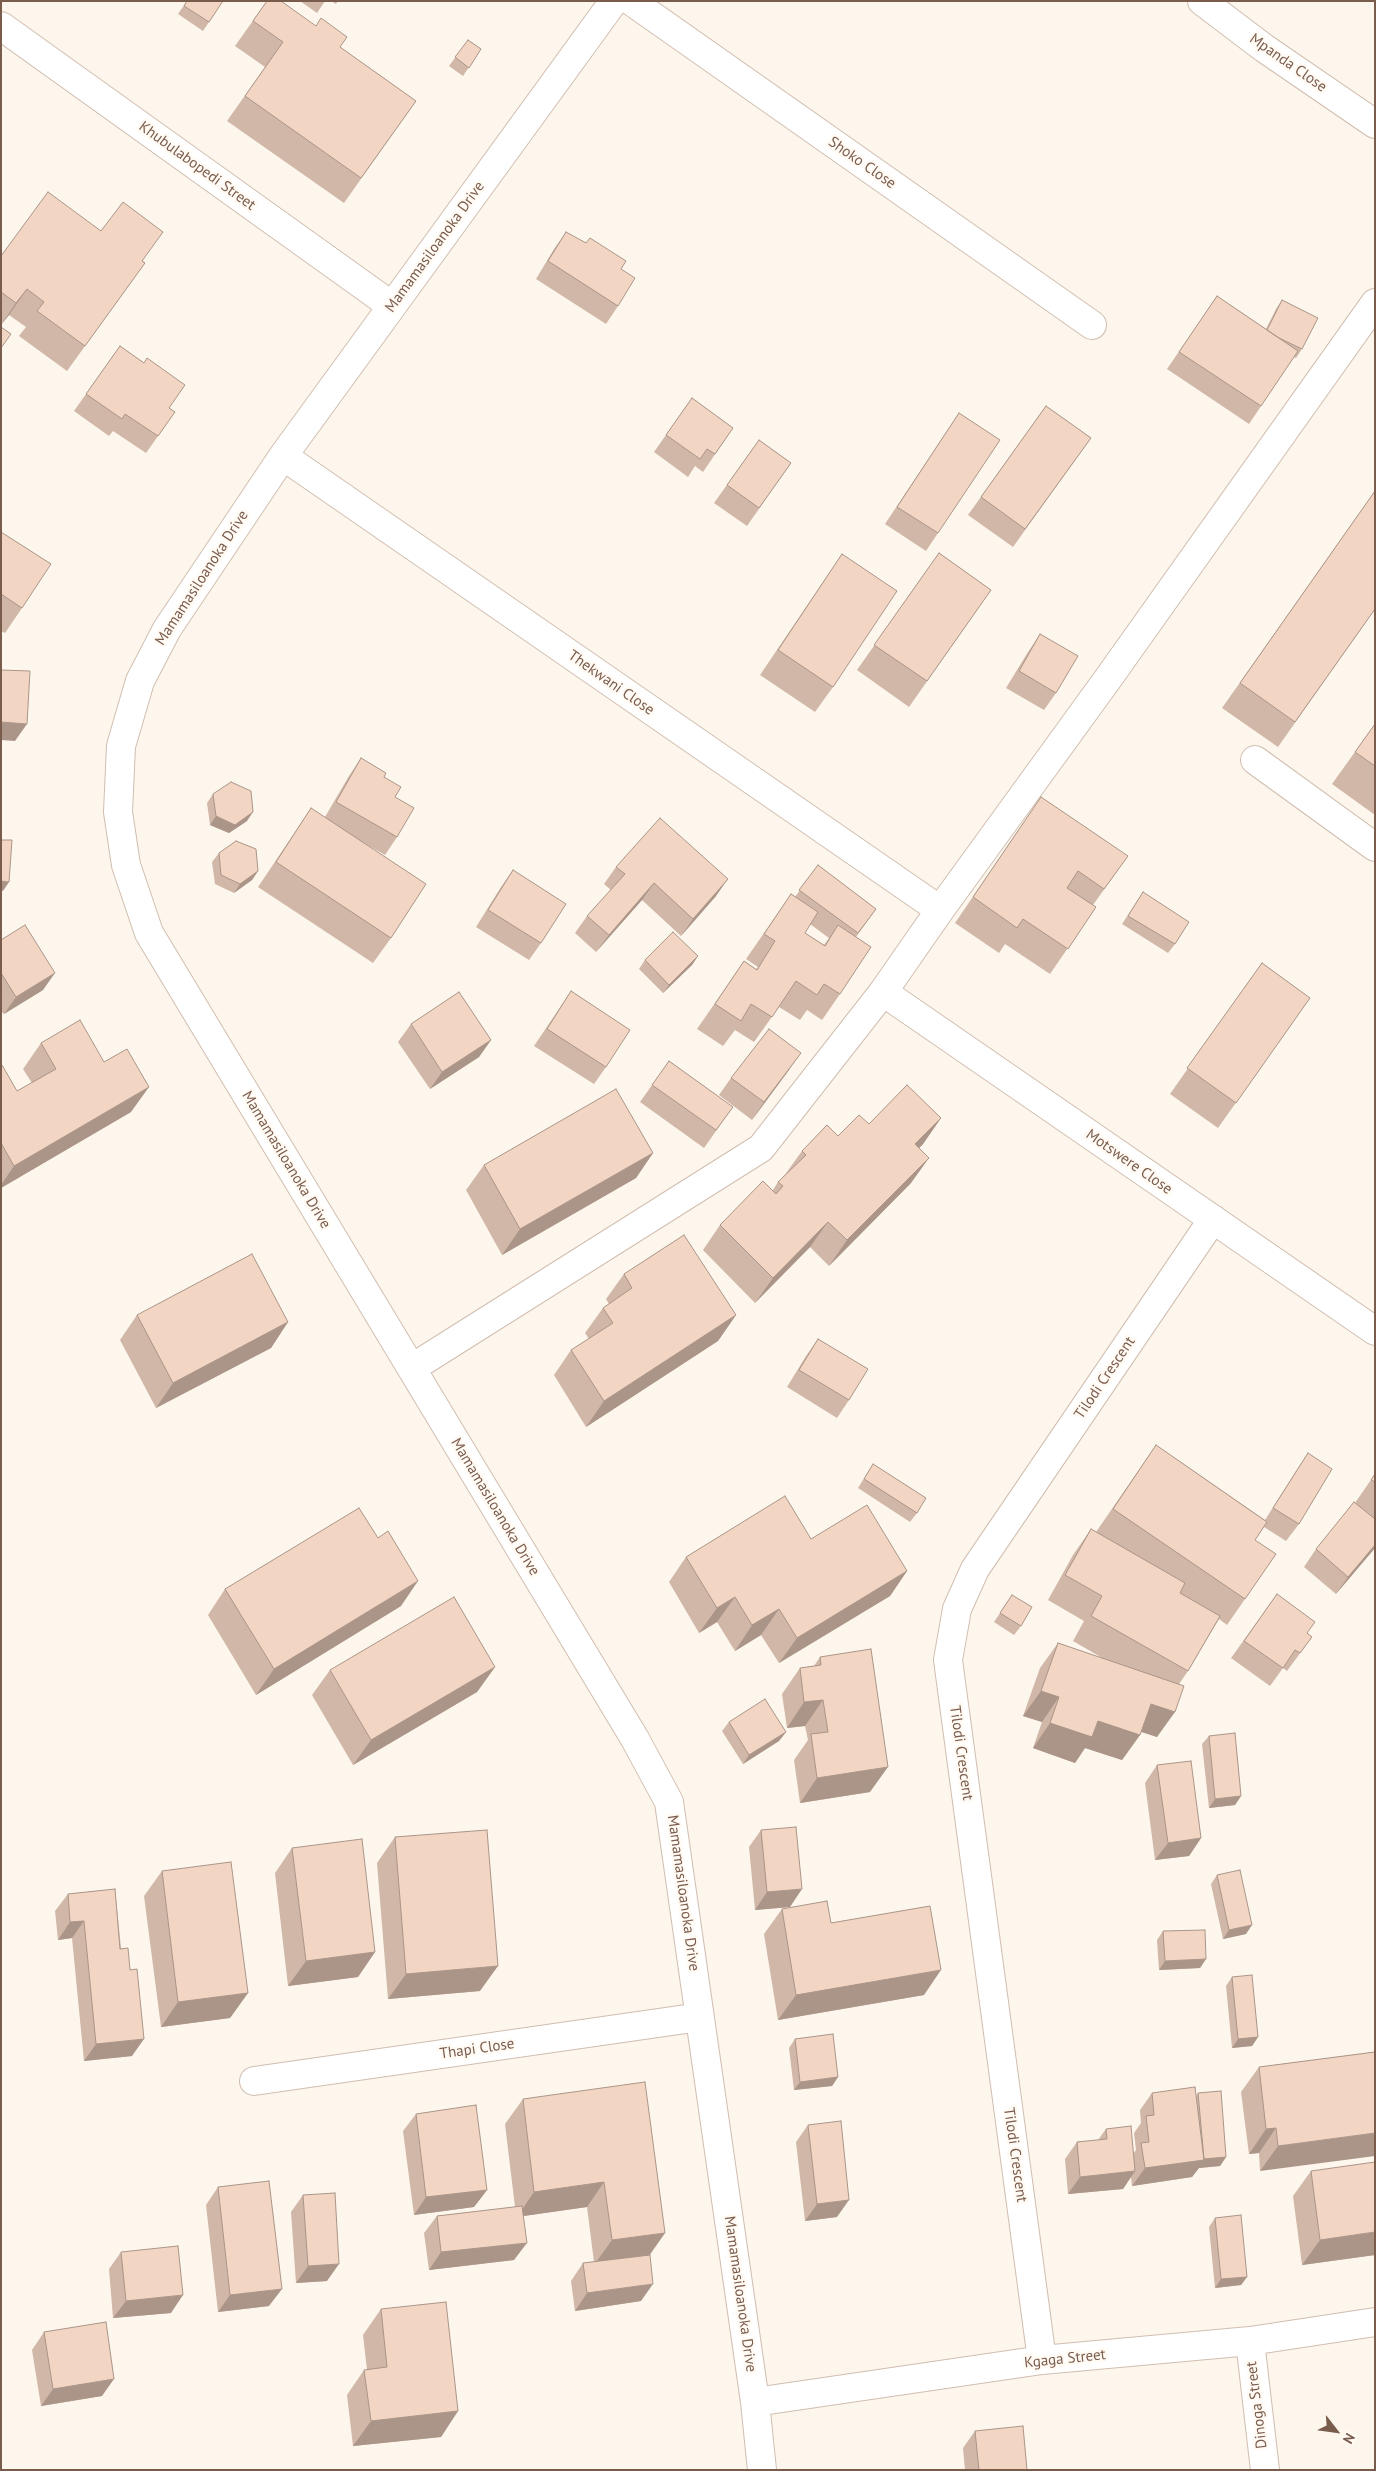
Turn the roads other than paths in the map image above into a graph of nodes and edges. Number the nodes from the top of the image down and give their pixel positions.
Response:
1 (614, 1) edge
2 (631, 1) edge
3 (1202, 1) edge
4 (1, 26) edge
5 (1375, 124) edge
6 (1375, 304) edge
7 (392, 306) junction
8 (1092, 325) dead end
9 (283, 456) junction
10 (1255, 760) dead end
11 (1375, 847) edge
12 (940, 910) junction
13 (883, 992) junction
14 (1213, 1219) junction
15 (1375, 1331) edge
16 (412, 1368) junction
17 (700, 2017) junction
18 (254, 2081) dead end
19 (1375, 2322) edge
20 (1250, 2341) junction
21 (1042, 2360) junction
22 (755, 2402) junction
23 (762, 2470) edge
24 (1265, 2470) edge

1 - 7 street, Mamamasiloanoka Drive
2 - 8 street, Shoko Close
3 - 5 street, Mpanda Close
4 - 7 street, Khubulabopedi Street
6 - 12 street
7 - 9 street, Mamamasiloanoka Drive
9 - 12 street, Thekwani Close
9 - 16 street, Mamamasiloanoka Drive
10 - 11 street
12 - 13 street
13 - 14 street, Motswere Close
13 - 16 street
14 - 15 street, Motswere Close
14 - 21 street, Tilodi Crescent
16 - 17 street, Mamamasiloanoka Drive
17 - 18 street, Thapi Close
17 - 22 street, Mamamasiloanoka Drive
19 - 20 street, Kgaga Street
20 - 21 street, Kgaga Street
20 - 24 street, Dinoga Street
21 - 22 street, Kgaga Street
22 - 23 street, Mamamasiloanoka Drive

